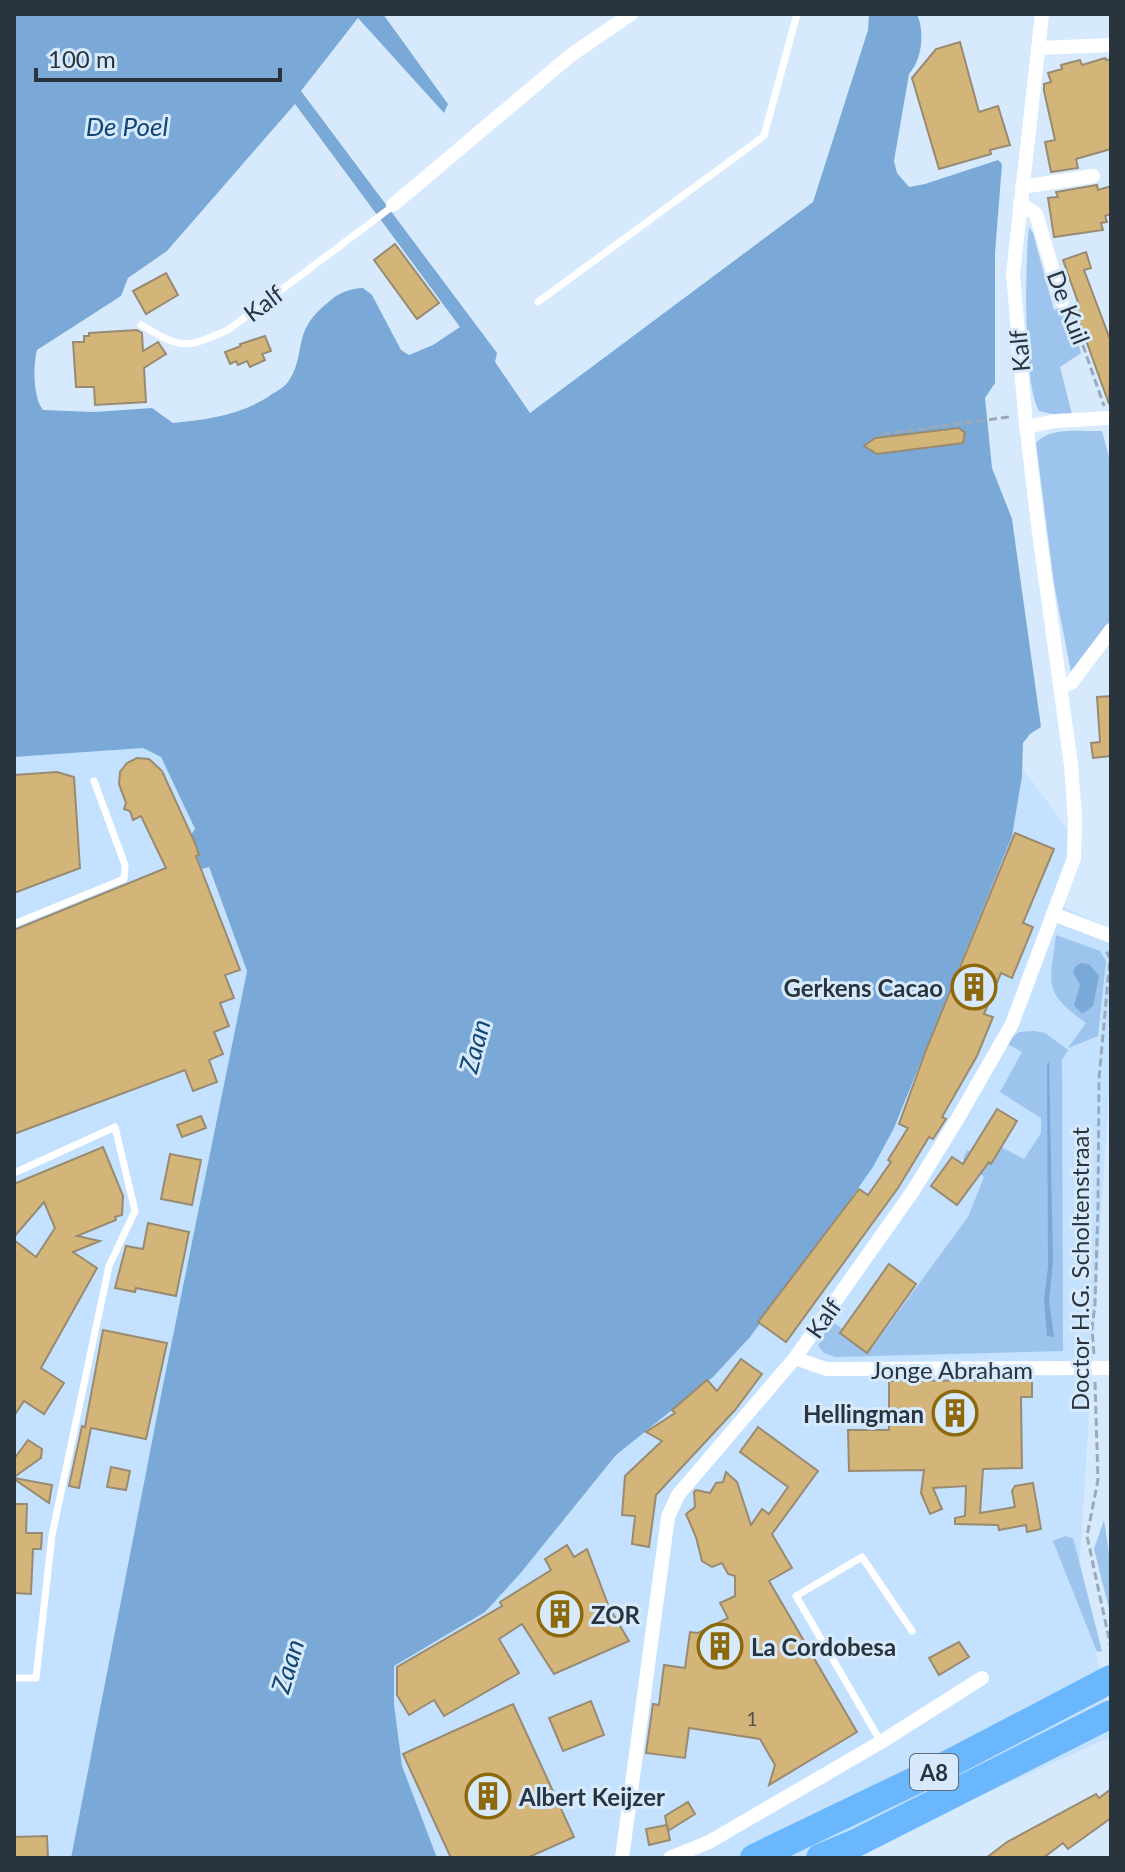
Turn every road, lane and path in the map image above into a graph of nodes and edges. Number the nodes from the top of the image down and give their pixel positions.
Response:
1 (631, 14) edge
2 (797, 14) edge
3 (1042, 14) edge
4 (1111, 45) edge
5 (1038, 48) junction
6 (1093, 176) dead end
7 (1022, 187) junction
8 (1020, 203) junction
9 (393, 205) joint
10 (1062, 301) joint
11 (538, 302) dead end
12 (141, 325) dead end
13 (1109, 418) edge
14 (1026, 421) junction
15 (882, 434) dead end
16 (1111, 630) edge
17 (1061, 686) junction
18 (94, 781) dead end
19 (1053, 914) junction
20 (14, 924) edge
21 (1106, 942) edge
22 (14, 1173) edge
23 (795, 1358) junction
24 (1094, 1368) junction
25 (1111, 1368) edge
26 (912, 1631) dead end
27 (1111, 1648) edge
28 (14, 1678) edge
29 (982, 1678) dead end
30 (1111, 1679) edge
31 (1111, 1714) edge
32 (881, 1742) junction
33 (622, 1858) edge
34 (670, 1858) edge
35 (754, 1858) edge
36 (820, 1858) edge

1 - 9 street
2 - 11 lane
3 - 5 street, Kalf
4 - 5 street
5 - 7 street, Kalf
6 - 7 street
7 - 8 street, Kalf
8 - 10 street, De Kuil
8 - 14 street, Kalf
9 - 12 lane, Kalf
10 - 13 path, De Kuil
13 - 14 street
14 - 15 path
14 - 17 street, Kalf
16 - 17 street
17 - 19 street, Kalf
18 - 20 lane
19 - 21 street
19 - 23 street, Kalf
21 - 24 path, Doctor H.G. Scholtenstraat
22 - 28 lane
23 - 24 street, Jonge Abraham
23 - 33 street, Kalf
24 - 25 street, Jonge Abraham
24 - 27 path, Doctor H.G. Scholtenstraat
26 - 32 lane
29 - 32 street
30 - 35 highway, A8
31 - 36 highway, A8
32 - 34 street

